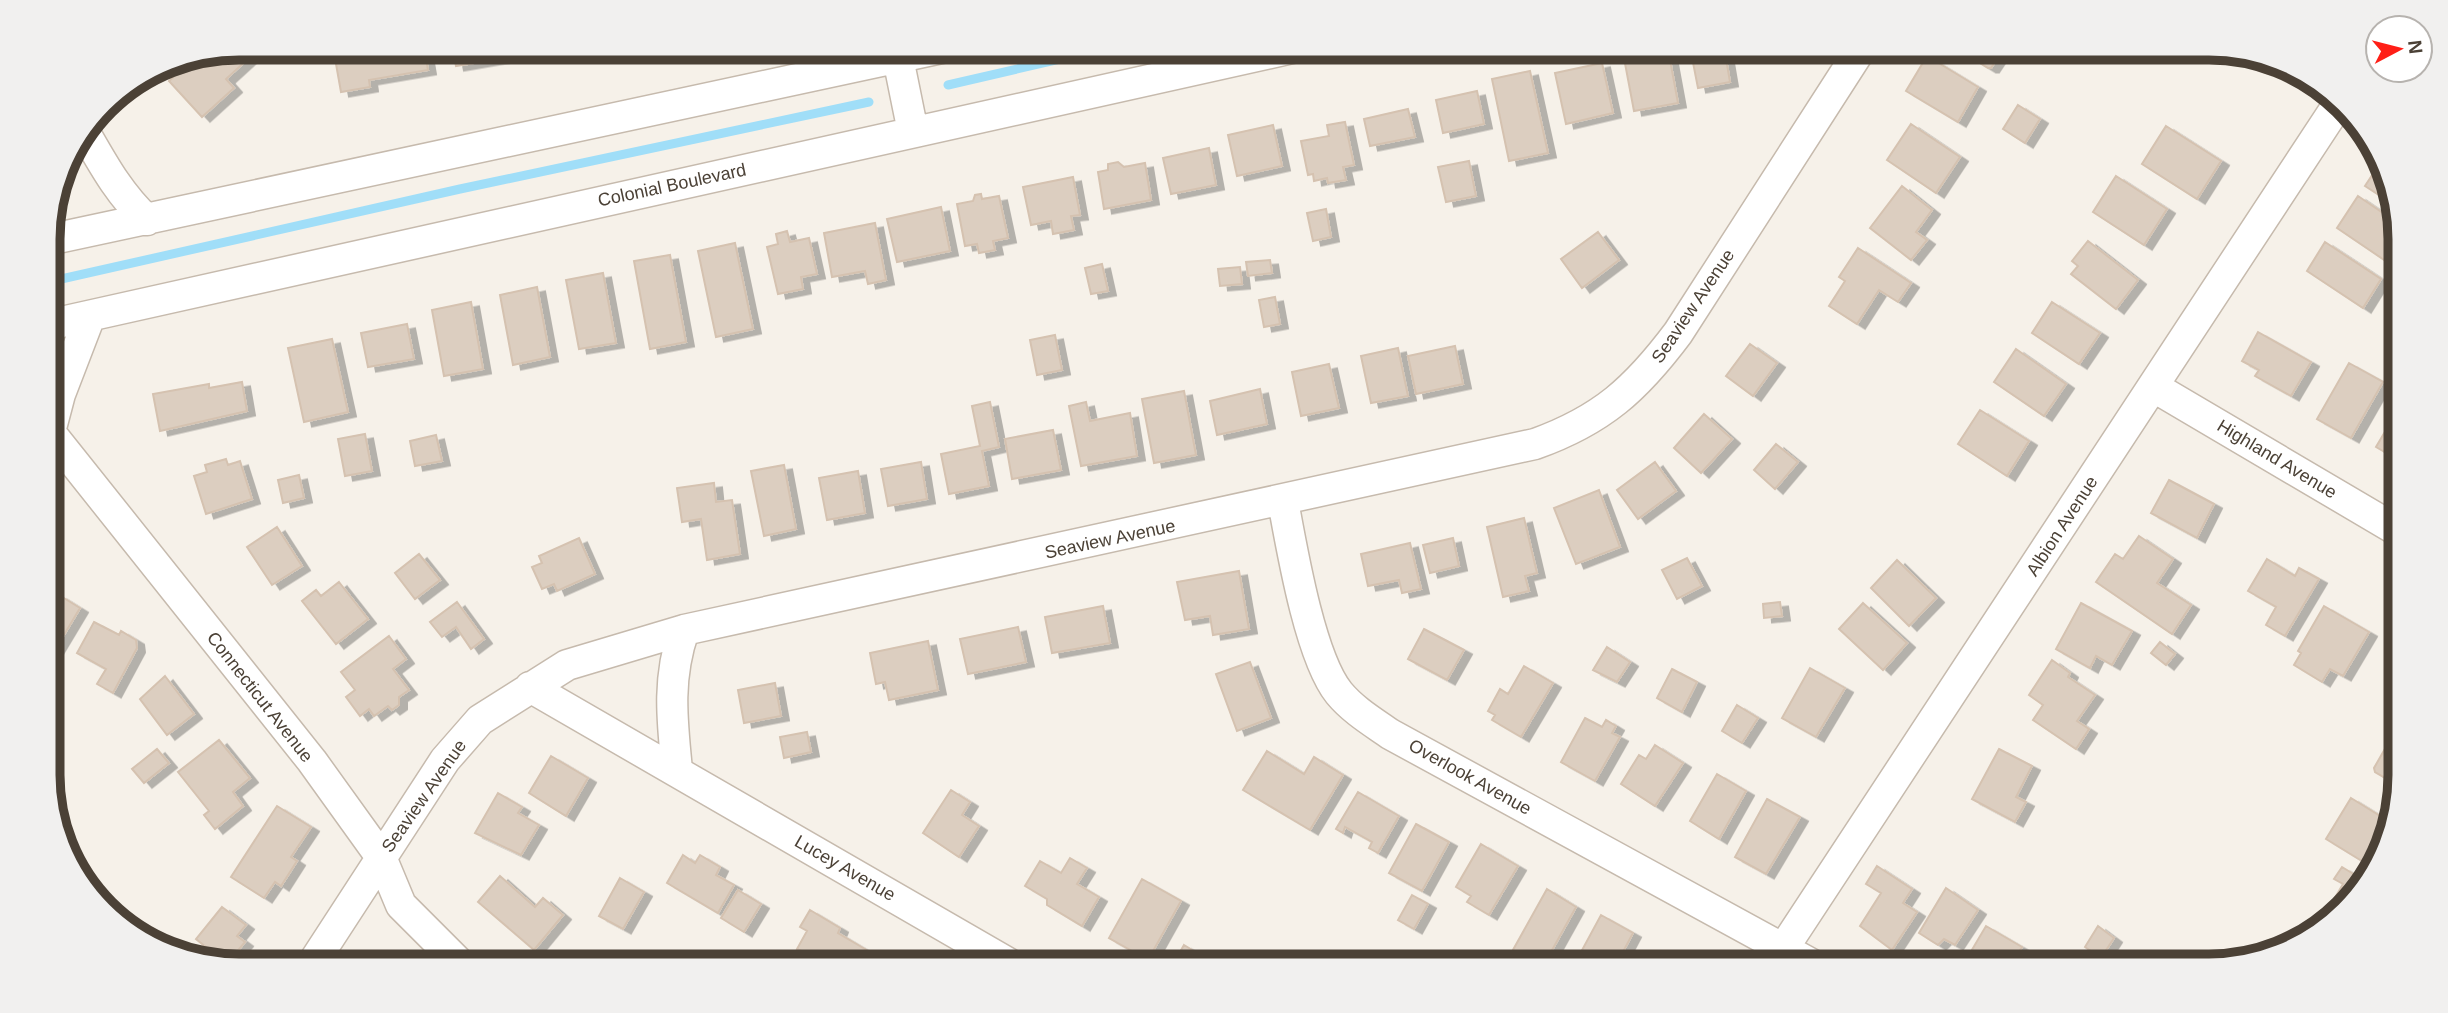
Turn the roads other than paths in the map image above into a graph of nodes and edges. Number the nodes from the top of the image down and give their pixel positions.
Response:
1 (889, 60) edge
2 (898, 60) edge
3 (1238, 60) edge
4 (1854, 60) edge
5 (2334, 110) edge
6 (913, 132) junction
7 (89, 140) edge
8 (147, 220) junction
9 (60, 238) edge
10 (90, 316) junction
11 (60, 322) edge
12 (2154, 387) junction
13 (60, 394) edge
14 (60, 445) edge
15 (1283, 501) junction
16 (2388, 525) edge
17 (684, 629) junction
18 (530, 687) junction
19 (677, 770) junction
20 (381, 857) junction
21 (1783, 948) junction
22 (1792, 953) edge
23 (318, 954) edge
24 (450, 954) edge
25 (992, 954) edge

1 - 8 street
2 - 6 street
3 - 6 street, Colonial Boulevard
4 - 15 street, Seaview Avenue
5 - 12 street, Albion Avenue
6 - 10 street, Colonial Boulevard
7 - 8 street
8 - 9 street
10 - 11 street, Colonial Boulevard
10 - 13 street, Connecticut Avenue
12 - 16 street, Highland Avenue
12 - 21 street, Albion Avenue
14 - 20 street, Connecticut Avenue
15 - 17 street, Seaview Avenue
15 - 21 street, Overlook Avenue
17 - 18 street, Seaview Avenue
17 - 19 street
18 - 19 street, Lucey Avenue
18 - 20 street, Seaview Avenue
19 - 25 street, Lucey Avenue
20 - 23 street, Seaview Avenue
20 - 24 street, Connecticut Avenue
21 - 22 street, Overlook Avenue

